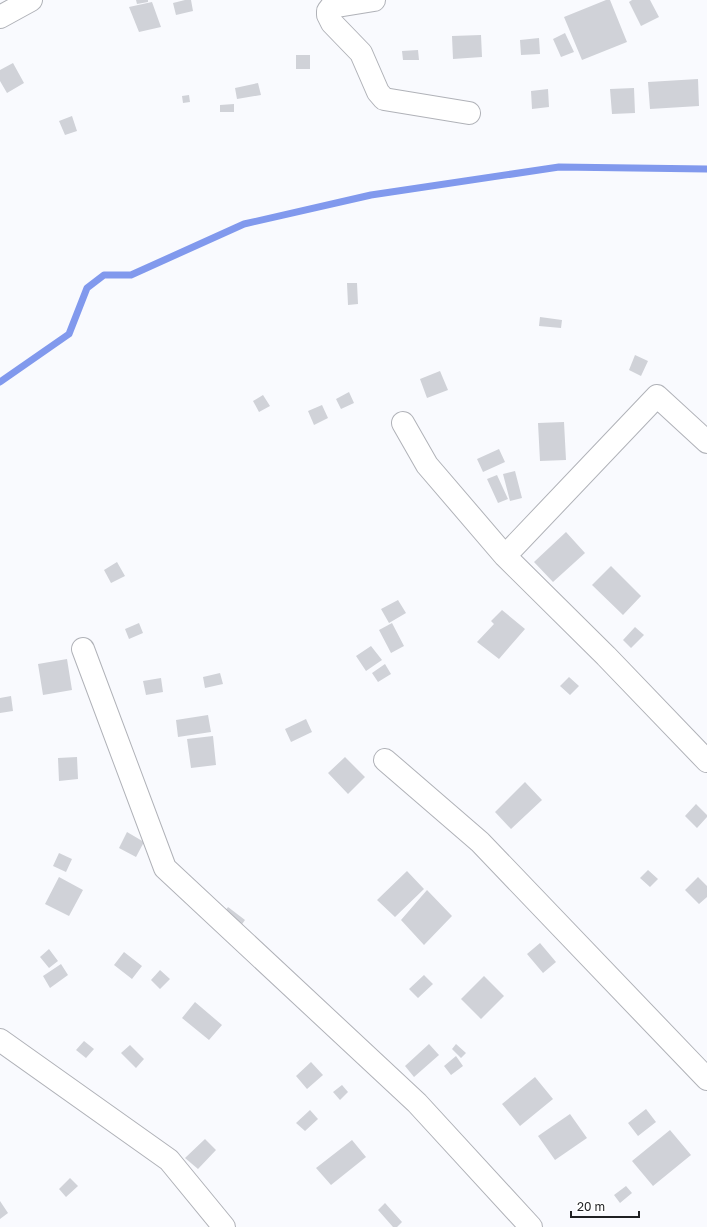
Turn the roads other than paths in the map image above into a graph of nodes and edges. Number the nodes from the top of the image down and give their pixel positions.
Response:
1 (31, 0) edge
2 (374, 0) edge
3 (0, 16) edge
4 (469, 113) dead end
5 (403, 423) dead end
6 (707, 442) edge
7 (505, 556) junction
8 (83, 649) dead end
9 (385, 760) dead end
10 (707, 761) edge
11 (0, 1040) edge
12 (707, 1079) edge
13 (224, 1227) edge
14 (531, 1227) edge

1 - 3 street
2 - 4 street
5 - 7 street
6 - 7 street
7 - 10 street
8 - 14 street
9 - 12 street
11 - 13 street

